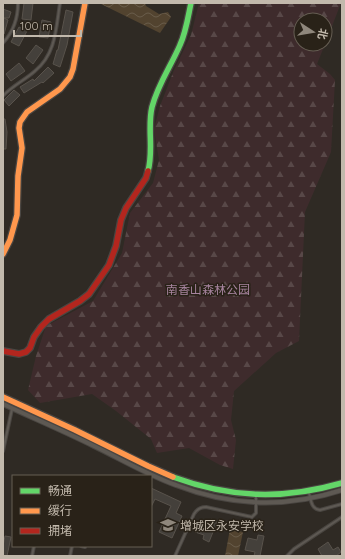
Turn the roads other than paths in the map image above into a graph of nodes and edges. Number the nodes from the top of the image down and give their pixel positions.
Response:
1 (18, 3) edge
2 (60, 3) edge
3 (85, 3) edge
4 (191, 3) edge
5 (3, 43) edge
6 (3, 96) edge
7 (3, 254) edge
8 (3, 351) edge
9 (3, 397) edge
10 (3, 404) edge
11 (12, 408) junction
12 (3, 451) edge
13 (342, 483) edge
14 (342, 490) edge
15 (309, 492) junction
16 (256, 496) junction
17 (310, 498) junction
18 (256, 502) junction
19 (342, 504) edge
20 (342, 517) edge
21 (175, 556) edge
22 (287, 556) edge

1 - 5 lane
2 - 6 lane
3 - 7 street
4 - 8 street
9 - 16 street
10 - 11 street
11 - 12 lane
11 - 18 street
13 - 15 street
14 - 17 street
15 - 16 street
15 - 17 lane
16 - 18 lane
17 - 18 street
17 - 19 lane
18 - 21 lane
20 - 22 lane

